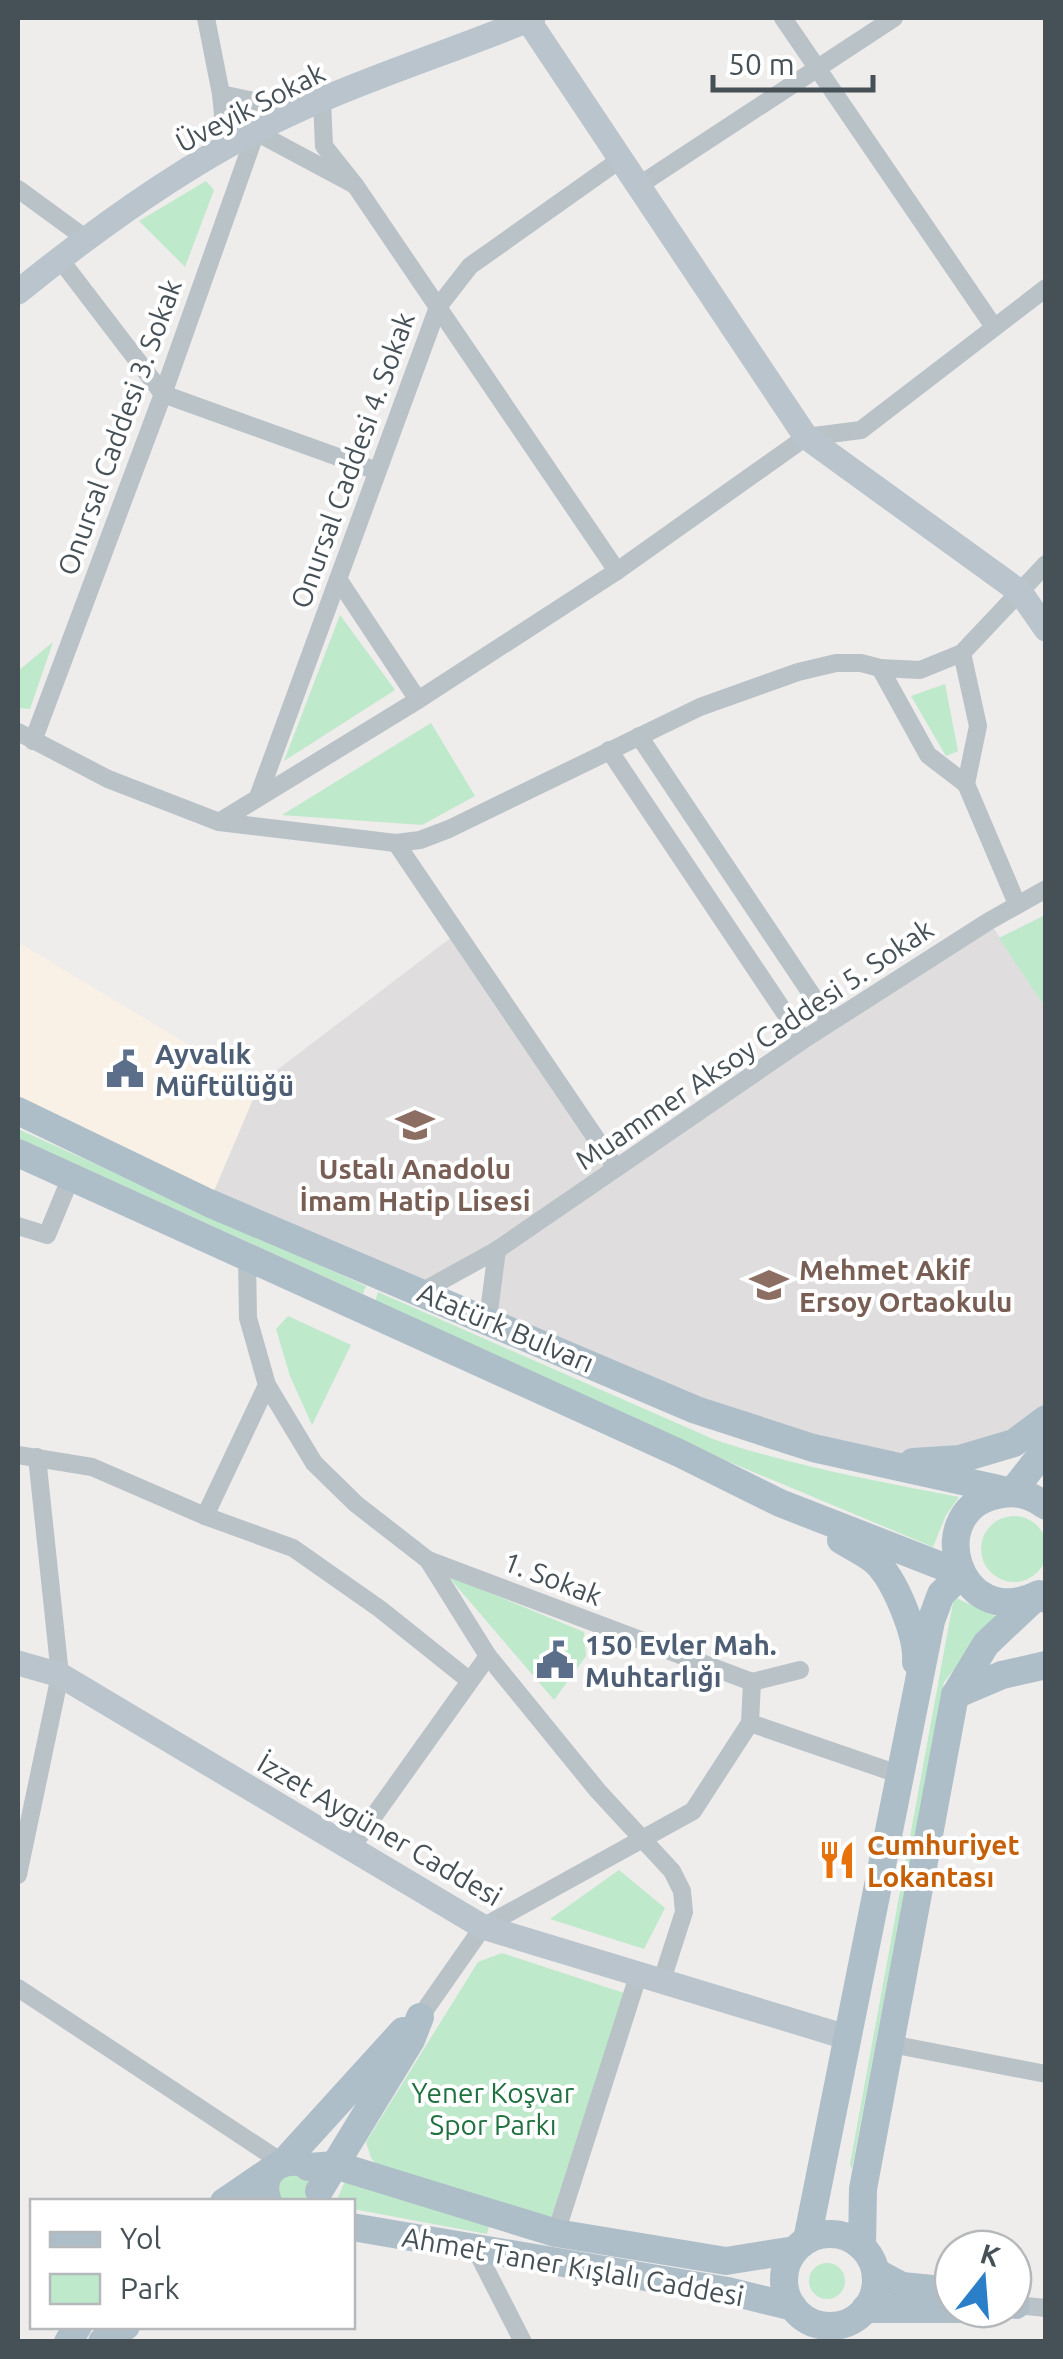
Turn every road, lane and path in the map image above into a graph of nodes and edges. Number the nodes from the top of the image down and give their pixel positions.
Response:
1 (783, 18) edge
2 (894, 18) edge
3 (530, 19) edge
4 (200, 20) edge
5 (817, 69) junction
6 (222, 94) junction
7 (310, 105) junction
8 (256, 132) junction
9 (226, 148) junction
10 (620, 159) junction
11 (355, 186) junction
12 (638, 186) junction
13 (18, 189) edge
14 (85, 238) junction
15 (60, 258) junction
16 (1046, 288) edge
17 (18, 292) edge
18 (438, 307) junction
19 (994, 328) junction
20 (163, 394) junction
21 (806, 438) junction
22 (377, 471) junction
23 (1046, 564) edge
24 (616, 571) junction
25 (338, 579) junction
26 (1020, 592) junction
27 (1046, 629) edge
28 (962, 653) junction
29 (880, 668) junction
30 (418, 700) junction
31 (25, 736) edge
32 (639, 736) junction
33 (609, 750) junction
34 (966, 784) junction
35 (258, 798) junction
36 (219, 822) junction
37 (396, 843) junction
38 (1046, 889) edge
39 (1017, 904) junction
40 (830, 1022) junction
41 (803, 1040) junction
42 (18, 1111) edge
43 (18, 1153) edge
44 (616, 1168) junction
45 (71, 1177) junction
46 (18, 1226) edge
47 (496, 1250) junction
48 (246, 1257) junction
49 (423, 1291) junction
50 (488, 1319) junction
51 (266, 1385) junction
52 (1046, 1419) edge
53 (1046, 1449) edge
54 (18, 1455) edge
55 (37, 1456) junction
56 (878, 1464) junction
57 (1012, 1492) junction
58 (780, 1502) junction
59 (1046, 1506) edge
60 (205, 1516) junction
61 (428, 1560) junction
62 (962, 1574) junction
63 (1043, 1595) edge
64 (488, 1656) junction
65 (18, 1663) edge
66 (1046, 1664) edge
67 (800, 1670) dead end
68 (60, 1675) junction
69 (470, 1681) junction
70 (752, 1682) junction
71 (955, 1695) junction
72 (750, 1723) junction
73 (911, 1728) junction
74 (901, 1775) junction
75 (642, 1841) junction
76 (352, 1848) junction
77 (18, 1875) edge
78 (483, 1926) junction
79 (649, 1979) junction
80 (18, 1988) edge
81 (420, 2018) junction
82 (846, 2037) junction
83 (891, 2044) junction
84 (1046, 2074) edge
85 (306, 2176) edge
86 (233, 2199) edge
87 (268, 2199) edge
88 (355, 2228) edge
89 (556, 2233) junction
90 (801, 2245) junction
91 (862, 2246) junction
92 (476, 2248) junction
93 (876, 2272) junction
94 (933, 2289) edge
95 (793, 2308) junction
96 (933, 2309) edge
97 (864, 2311) junction
98 (822, 2333) edge
99 (523, 2342) edge
100 (868, 2342) edge

1 - 5 street
2 - 5 street
3 - 7 street, Üveyik Sokak
3 - 10 street
4 - 6 street
5 - 12 street
5 - 19 street
6 - 7 street
6 - 9 street
7 - 8 street, Üveyik Sokak
7 - 11 street
8 - 9 street, Üveyik Sokak
8 - 11 street
8 - 20 street, Onursal Caddesi 3. Sokak
9 - 14 street, Üveyik Sokak
10 - 12 street
10 - 18 street, Onursal Caddesi 4. Sokak
11 - 18 street
12 - 21 street
13 - 14 street
14 - 15 street, Üveyik Sokak
15 - 17 street, Üveyik Sokak
15 - 20 street
16 - 19 street
18 - 22 street, Onursal Caddesi 4. Sokak
18 - 24 street
19 - 21 street
20 - 22 street
20 - 31 street, Onursal Caddesi 3. Sokak
21 - 24 street
21 - 26 street
22 - 25 street, Onursal Caddesi 4. Sokak
23 - 26 street
24 - 30 street
25 - 30 street
25 - 35 street, Onursal Caddesi 4. Sokak
26 - 27 street
26 - 28 street
28 - 29 street
28 - 34 street
29 - 32 street
29 - 34 street
30 - 35 street
31 - 36 street
32 - 33 street
32 - 40 street
33 - 37 street
33 - 41 street
34 - 39 street
35 - 36 street
36 - 37 street
37 - 44 street
38 - 39 street, Muammer Aksoy Caddesi 5. Sokak
39 - 40 street, Muammer Aksoy Caddesi 5. Sokak
40 - 41 street, Muammer Aksoy Caddesi 5. Sokak
41 - 44 street, Muammer Aksoy Caddesi 5. Sokak
42 - 49 main road, Atatürk Bulvarı
43 - 45 main road, Atatürk Bulvarı
44 - 47 street, Muammer Aksoy Caddesi 5. Sokak
45 - 46 street
45 - 48 main road, Atatürk Bulvarı
47 - 49 street, Muammer Aksoy Caddesi 5. Sokak
47 - 50 street
48 - 51 street
48 - 58 main road, Atatürk Bulvarı
49 - 50 main road, Atatürk Bulvarı
50 - 56 main road, Atatürk Bulvarı
51 - 60 street
51 - 61 street
52 - 56 main road
53 - 57 main road
54 - 55 street
55 - 60 street
55 - 68 street
56 - 57 main road, Atatürk Bulvarı
57 - 59 main road, Atatürk Bulvarı
57 - 62 main road
58 - 62 main road, Atatürk Bulvarı
58 - 73 main road
60 - 69 street
61 - 64 street
61 - 70 street, 1. Sokak
62 - 63 main road, Atatürk Bulvarı
62 - 73 main road
63 - 71 main road
64 - 69 street
64 - 75 street
65 - 68 street, İzzet Aygüner Caddesi
66 - 71 main road
67 - 70 street
68 - 76 street, İzzet Aygüner Caddesi
68 - 77 street
69 - 76 street
70 - 72 street
71 - 83 main road
72 - 74 street
72 - 75 street
73 - 74 main road
74 - 82 main road
75 - 78 street
75 - 79 street
76 - 78 street, İzzet Aygüner Caddesi
78 - 79 street, İzzet Aygüner Caddesi
78 - 81 street
79 - 82 street, İzzet Aygüner Caddesi
79 - 89 street
80 - 85 street
81 - 85 main road
81 - 85 main road
82 - 90 main road
83 - 84 street
83 - 91 main road
85 - 86 main road
85 - 87 main road
85 - 89 main road, Ahmet Taner Kışlalı Caddesi
88 - 92 main road, Ahmet Taner Kışlalı Caddesi
89 - 90 main road, Ahmet Taner Kışlalı Caddesi
90 - 91 main road
90 - 95 main road
91 - 93 main road
92 - 95 main road, Ahmet Taner Kışlalı Caddesi
92 - 99 street
93 - 94 main road
93 - 97 main road
95 - 98 main road
96 - 97 main road
97 - 98 main road
97 - 100 main road

